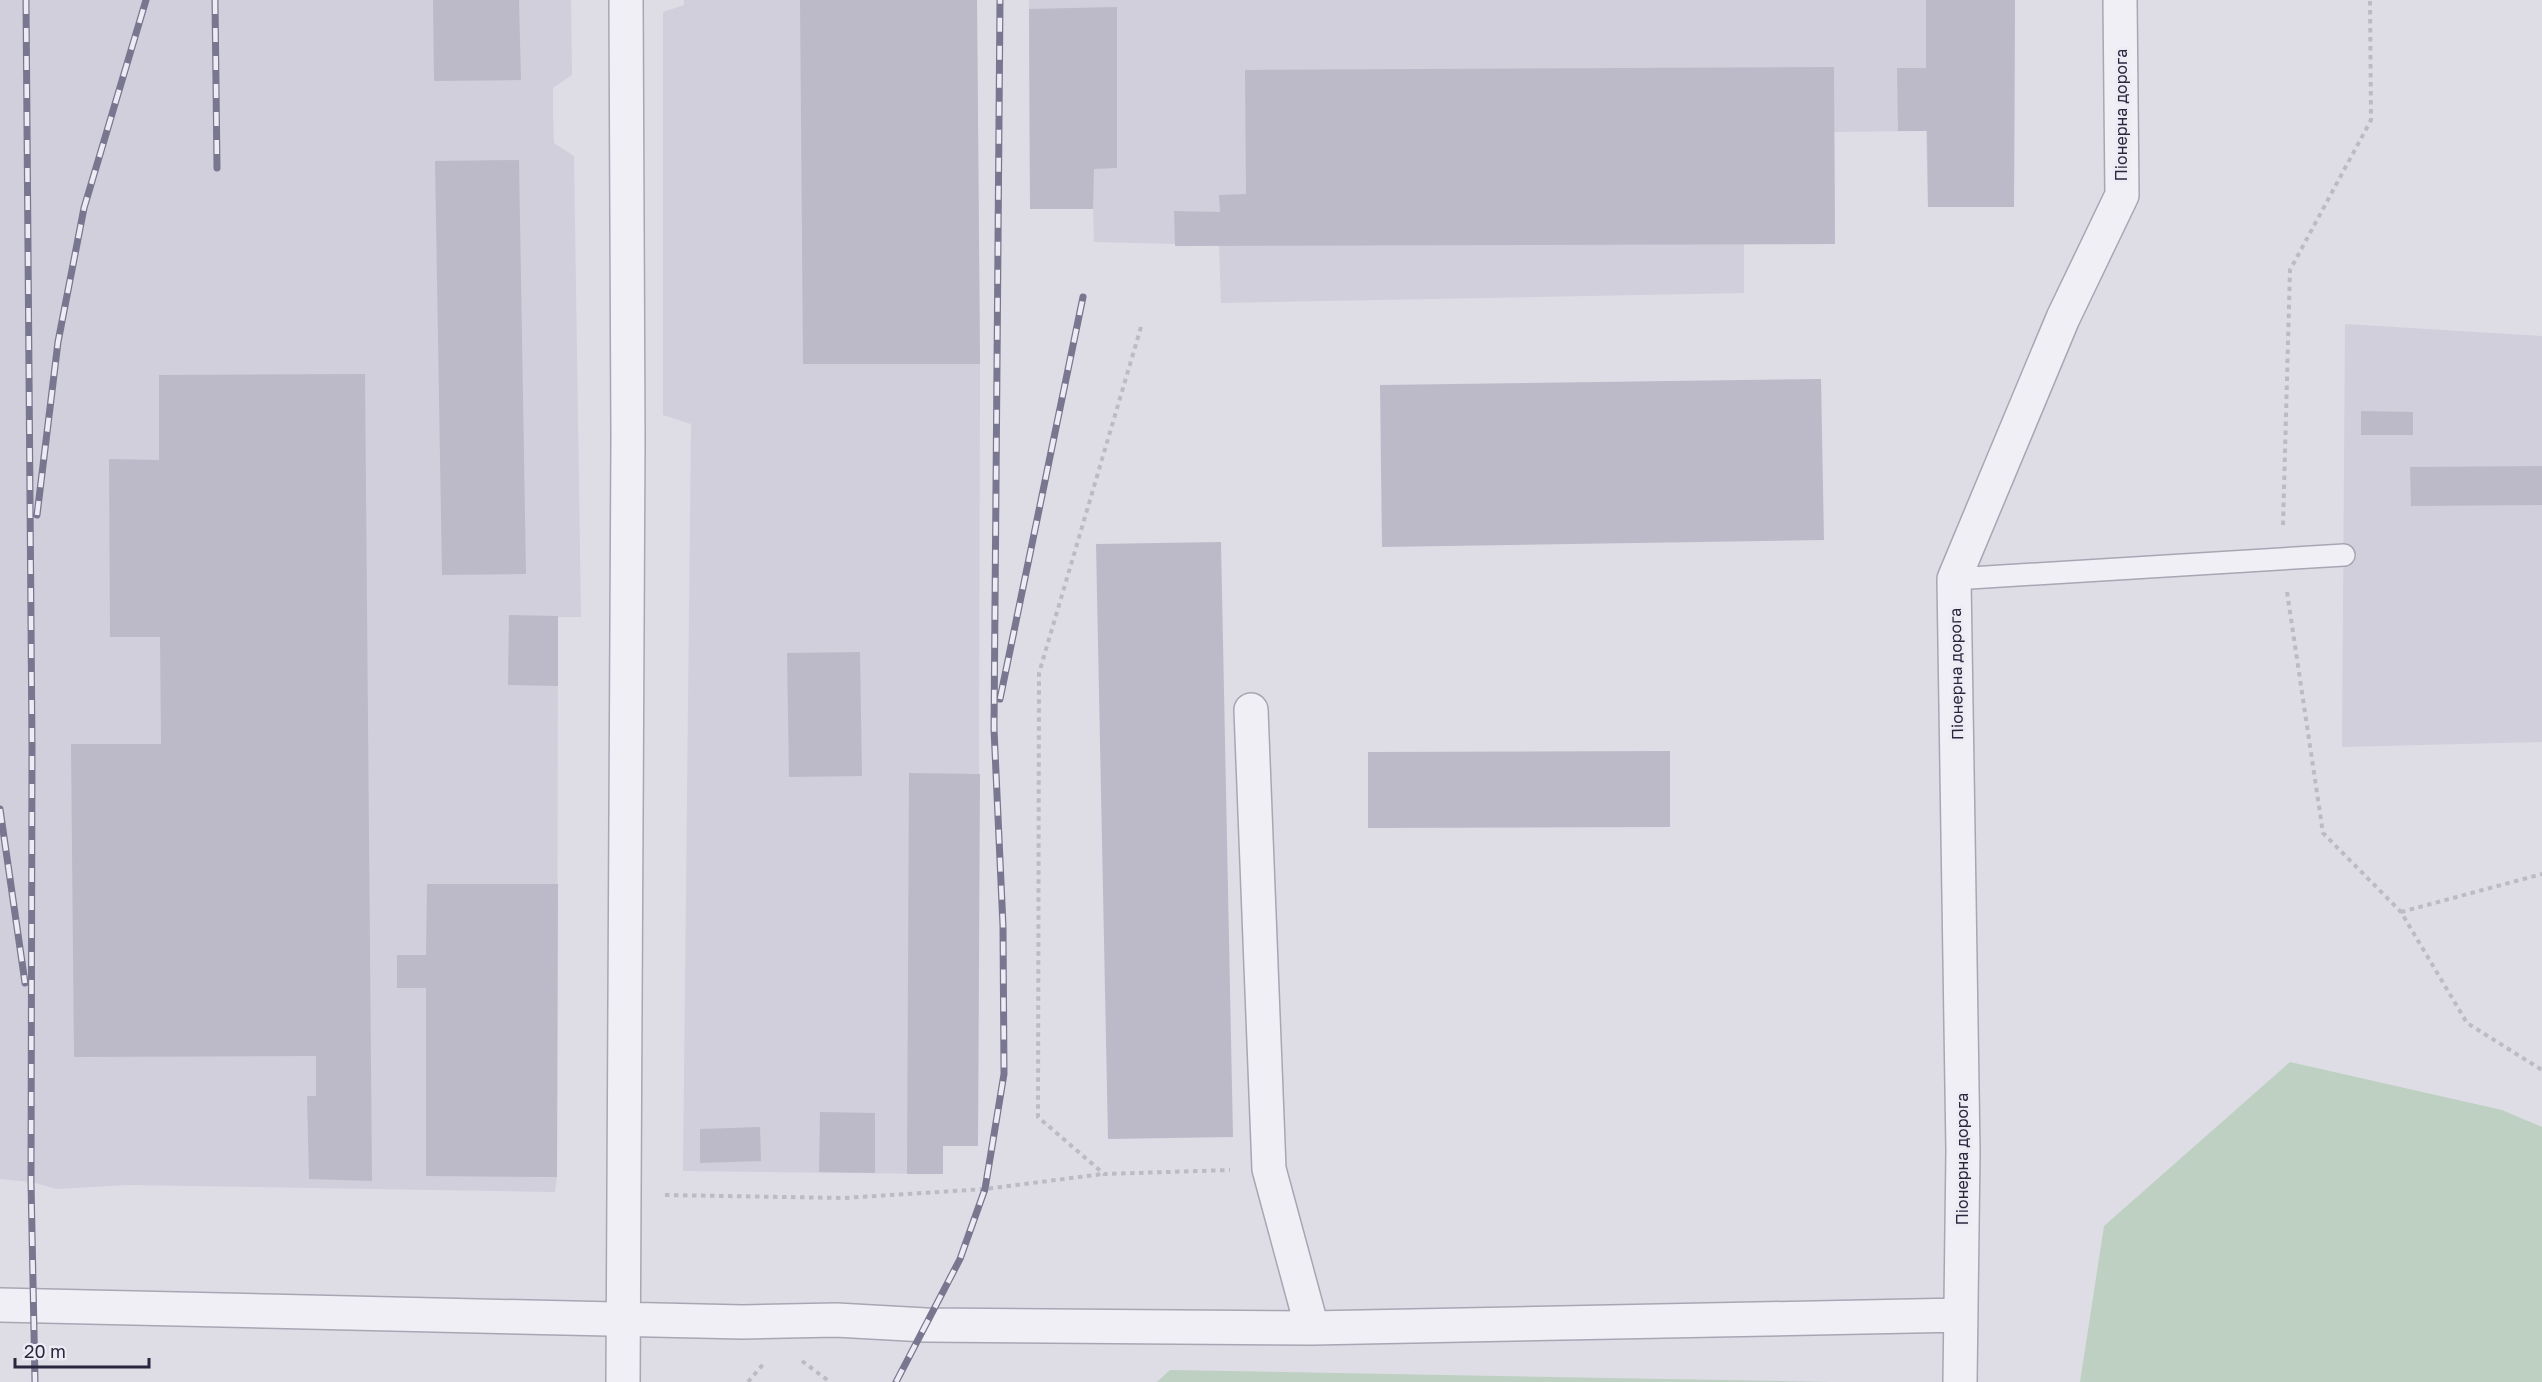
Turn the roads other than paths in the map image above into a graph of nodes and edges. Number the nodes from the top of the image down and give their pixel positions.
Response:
1 (626, 0) edge
2 (2121, 0) edge
3 (2344, 555) dead end
4 (1954, 579) junction
5 (1251, 710) dead end
6 (0, 1305) edge
7 (1961, 1315) junction
8 (623, 1319) junction
9 (1312, 1328) junction
10 (623, 1382) edge
11 (1960, 1382) edge

1 - 8 street
2 - 4 street, Піонерна дорога
3 - 4 lane
4 - 7 street, Піонерна дорога
5 - 9 street
6 - 8 street
7 - 9 street
7 - 11 street, Піонерна дорога
8 - 9 street
8 - 10 street

